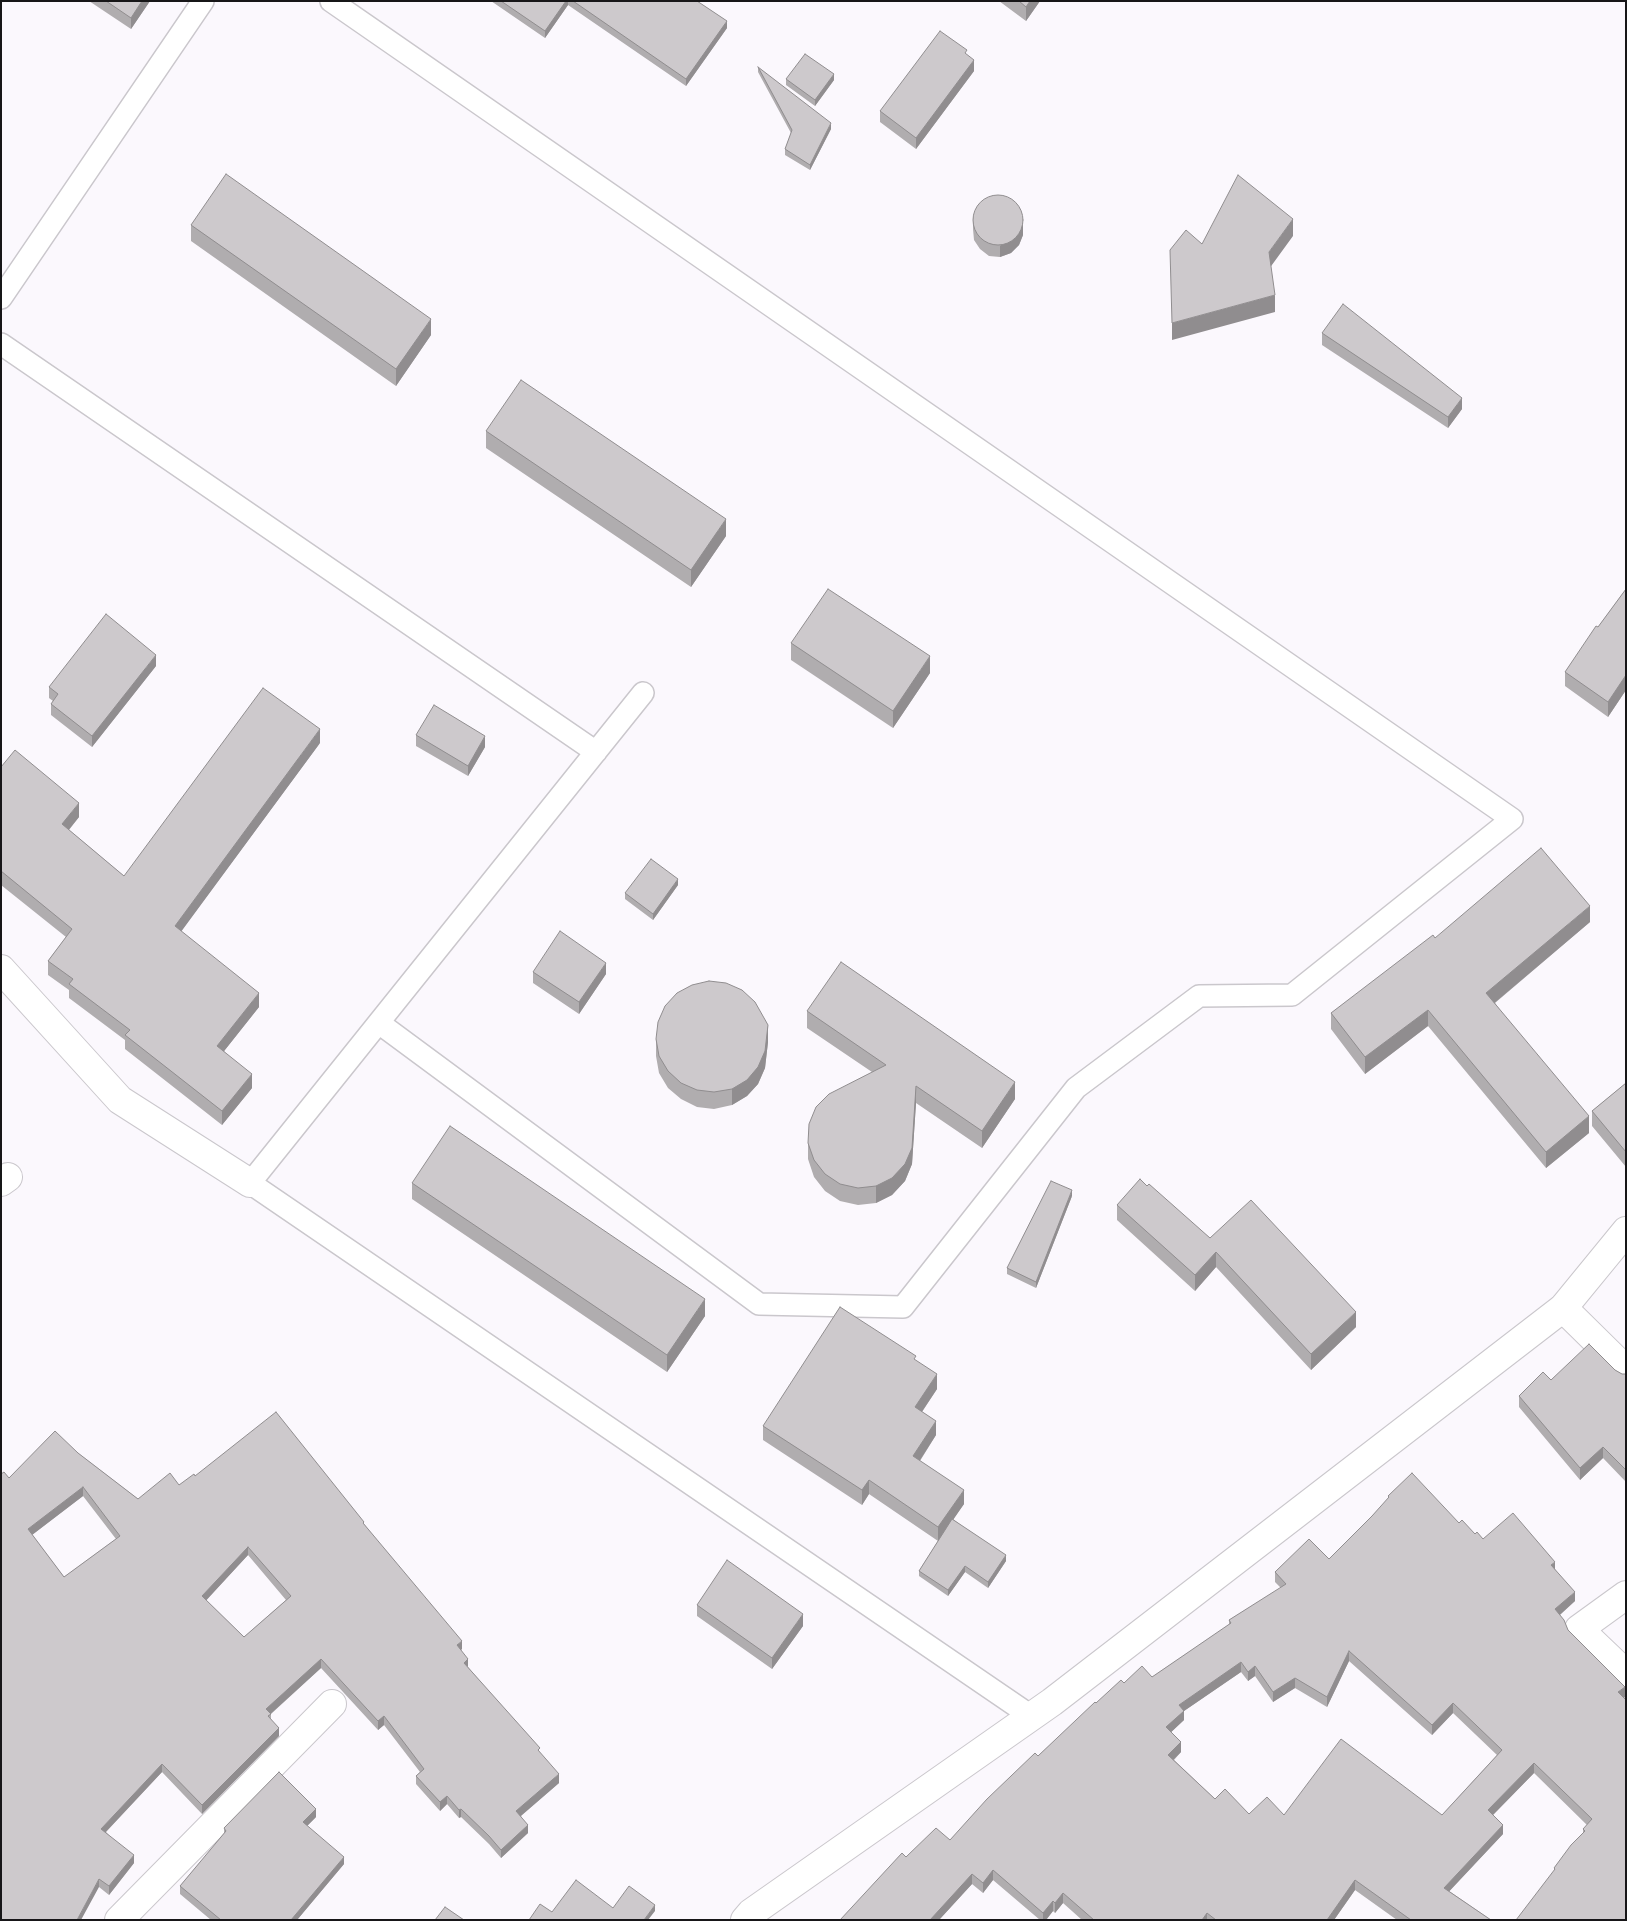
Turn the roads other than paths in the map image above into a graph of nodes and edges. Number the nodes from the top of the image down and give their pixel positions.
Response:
1 (203, 1) edge
2 (331, 1) edge
3 (1, 298) edge
4 (1, 344) edge
5 (643, 694) dead end
6 (596, 752) junction
7 (1, 970) edge
8 (379, 1022) junction
9 (250, 1184) junction
10 (1626, 1231) edge
11 (1563, 1308) junction
12 (1626, 1370) edge
13 (1626, 1595) edge
14 (1626, 1674) edge
15 (332, 1704) dead end
16 (1031, 1716) junction
17 (119, 1920) edge
18 (745, 1920) edge

1 - 3 lane
2 - 8 lane
4 - 6 lane
5 - 6 lane
6 - 8 lane
7 - 9 main road
8 - 9 lane
9 - 16 lane
10 - 11 main road
11 - 12 main road
11 - 16 main road
13 - 14 main road
15 - 17 main road
16 - 18 main road

